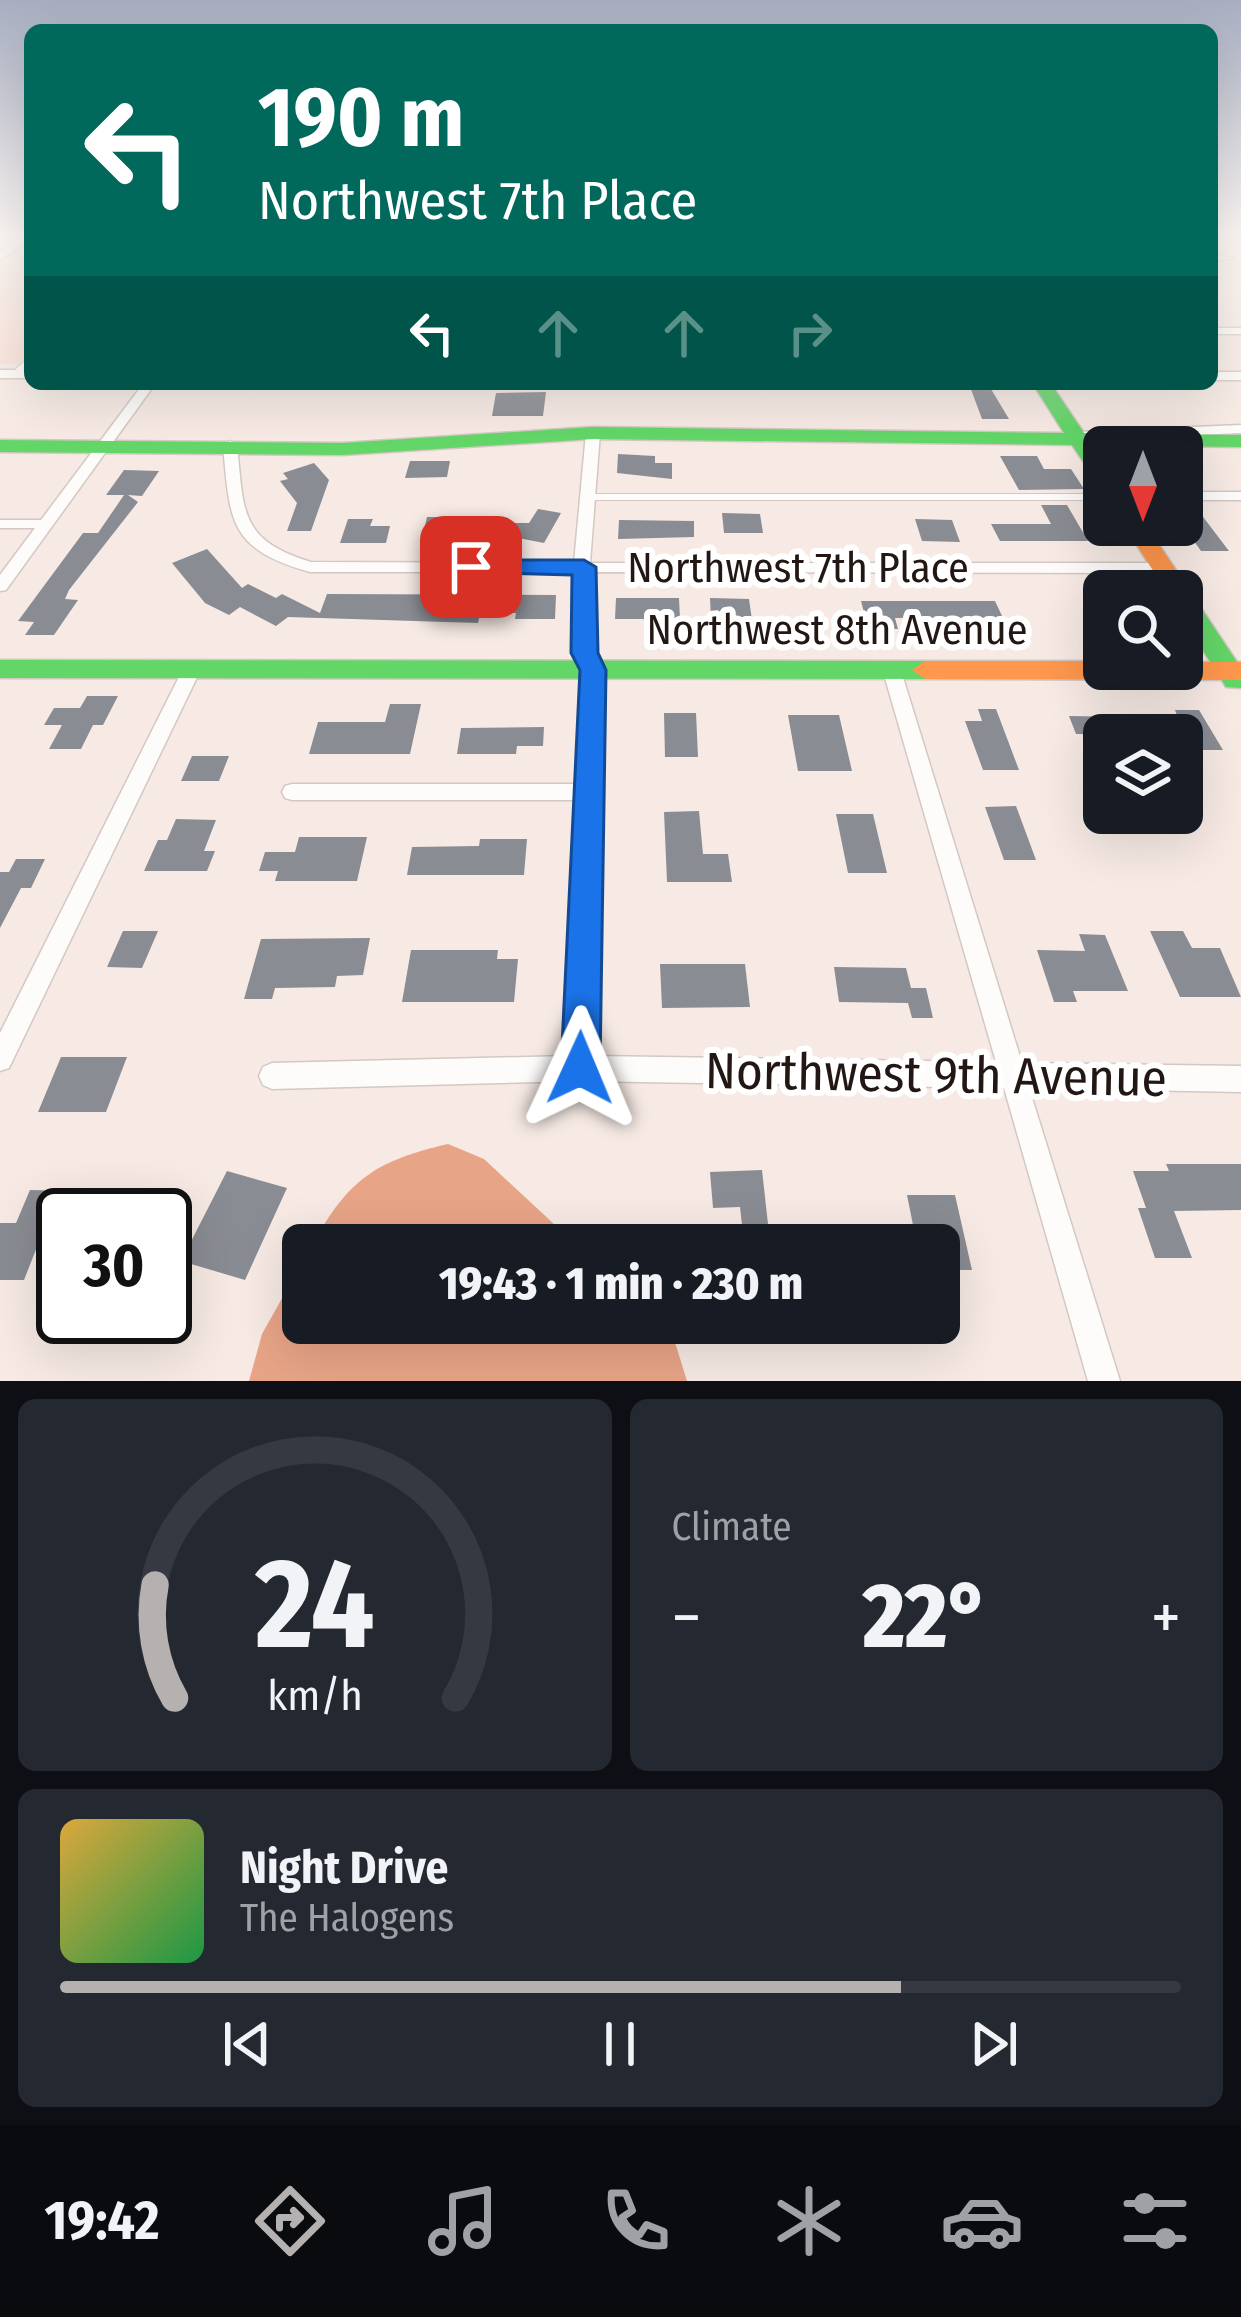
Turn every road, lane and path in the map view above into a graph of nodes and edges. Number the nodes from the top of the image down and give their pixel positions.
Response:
1 (0, 374) edge
2 (23, 374) edge
3 (145, 390) edge
4 (1046, 390) edge
5 (1241, 429) edge
6 (593, 433) junction
7 (1076, 436) junction
8 (1241, 441) edge
9 (106, 445) junction
10 (230, 445) junction
11 (0, 446) edge
12 (1083, 446) edge
13 (589, 496) junction
14 (1203, 496) edge
15 (1241, 496) edge
16 (1083, 497) edge
17 (0, 524) edge
18 (46, 524) junction
19 (584, 567) junction
20 (1083, 583) edge
21 (0, 586) edge
22 (1203, 628) edge
23 (0, 669) edge
24 (192, 669) junction
25 (593, 670) junction
26 (892, 671) junction
27 (1237, 677) edge
28 (292, 792) dead end
29 (588, 792) junction
30 (0, 1059) edge
31 (580, 1068) junction
32 (272, 1076) dead end
33 (1014, 1076) junction
34 (1241, 1079) edge
35 (1104, 1381) edge

1 - 2 street
3 - 9 street
4 - 7 street
5 - 7 street
6 - 7 street
6 - 10 street
6 - 13 street
7 - 8 street
7 - 12 street
9 - 10 street
9 - 11 street
9 - 18 street
10 - 19 street, Northwest 7th Place
13 - 16 lane
13 - 19 street
14 - 15 street
17 - 18 street
18 - 21 street
19 - 20 street, Northwest 7th Place
19 - 25 street
22 - 27 street
23 - 24 street, Northwest 8th Avenue
24 - 25 street, Northwest 8th Avenue
24 - 30 street
25 - 26 street, Northwest 8th Avenue
25 - 29 street
26 - 27 street, Northwest 8th Avenue
26 - 33 street
28 - 29 street
29 - 31 street
31 - 32 street, Northwest 9th Avenue
31 - 33 street, Northwest 9th Avenue
33 - 34 street, Northwest 9th Avenue
33 - 35 street

